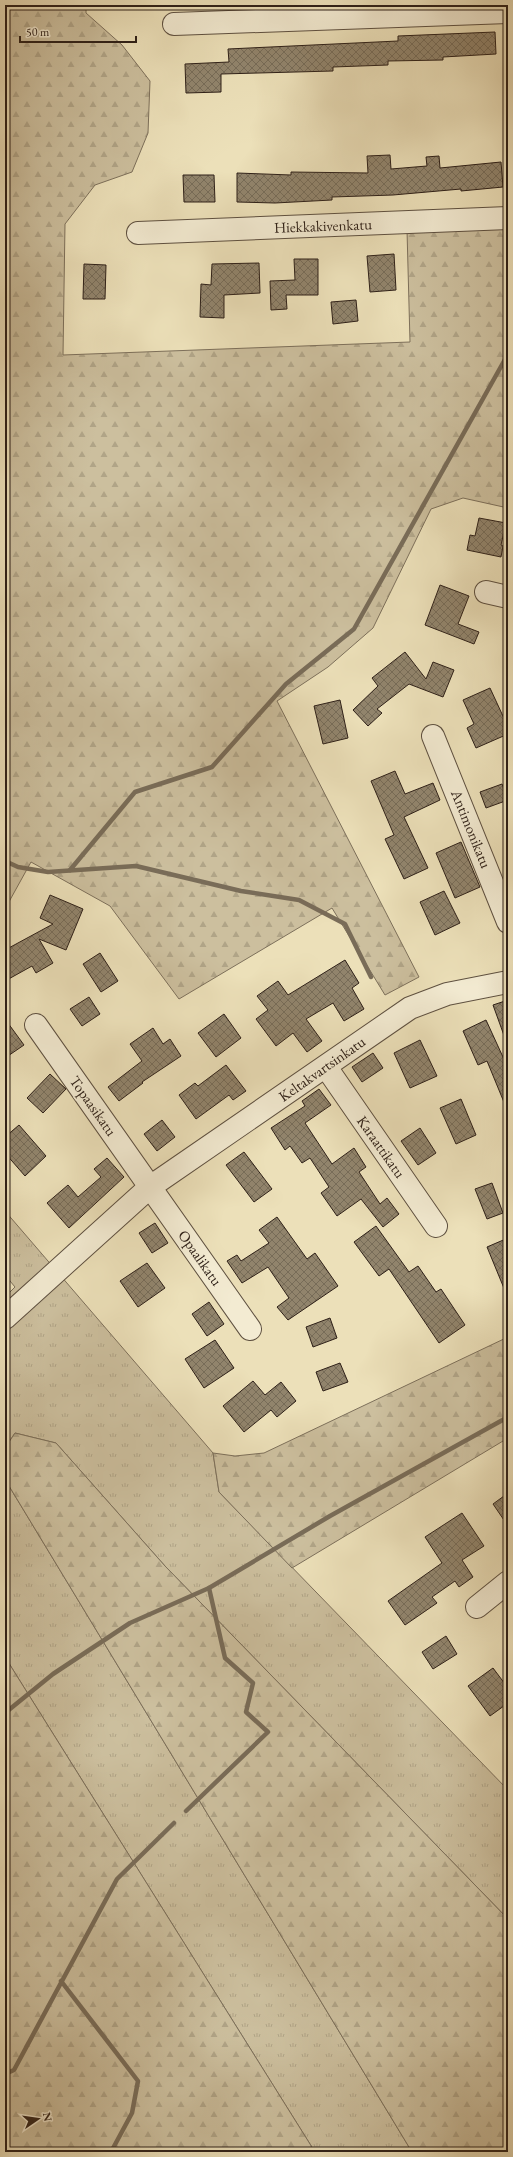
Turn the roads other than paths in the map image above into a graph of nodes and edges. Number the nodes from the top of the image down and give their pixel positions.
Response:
1 (508, 12) edge
2 (174, 24) dead end
3 (508, 218) edge
4 (138, 233) dead end
5 (486, 592) dead end
6 (508, 597) edge
7 (433, 736) dead end
8 (508, 922) edge
9 (508, 982) edge
10 (36, 1024) dead end
11 (326, 1067) junction
12 (150, 1187) junction
13 (436, 1226) dead end
14 (5, 1318) edge
15 (250, 1329) dead end
16 (508, 1582) edge
17 (477, 1607) dead end

1 - 2 street
3 - 4 street, Hiekkakivenkatu
5 - 6 street
7 - 8 street, Antimonikatu
9 - 11 street, Keltakvartsinkatu
10 - 12 street, Topaasikatu
11 - 12 street, Keltakvartsinkatu
11 - 13 street, Karaattikatu
12 - 14 street, Keltakvartsinkatu
12 - 15 street, Opaalikatu
16 - 17 street

